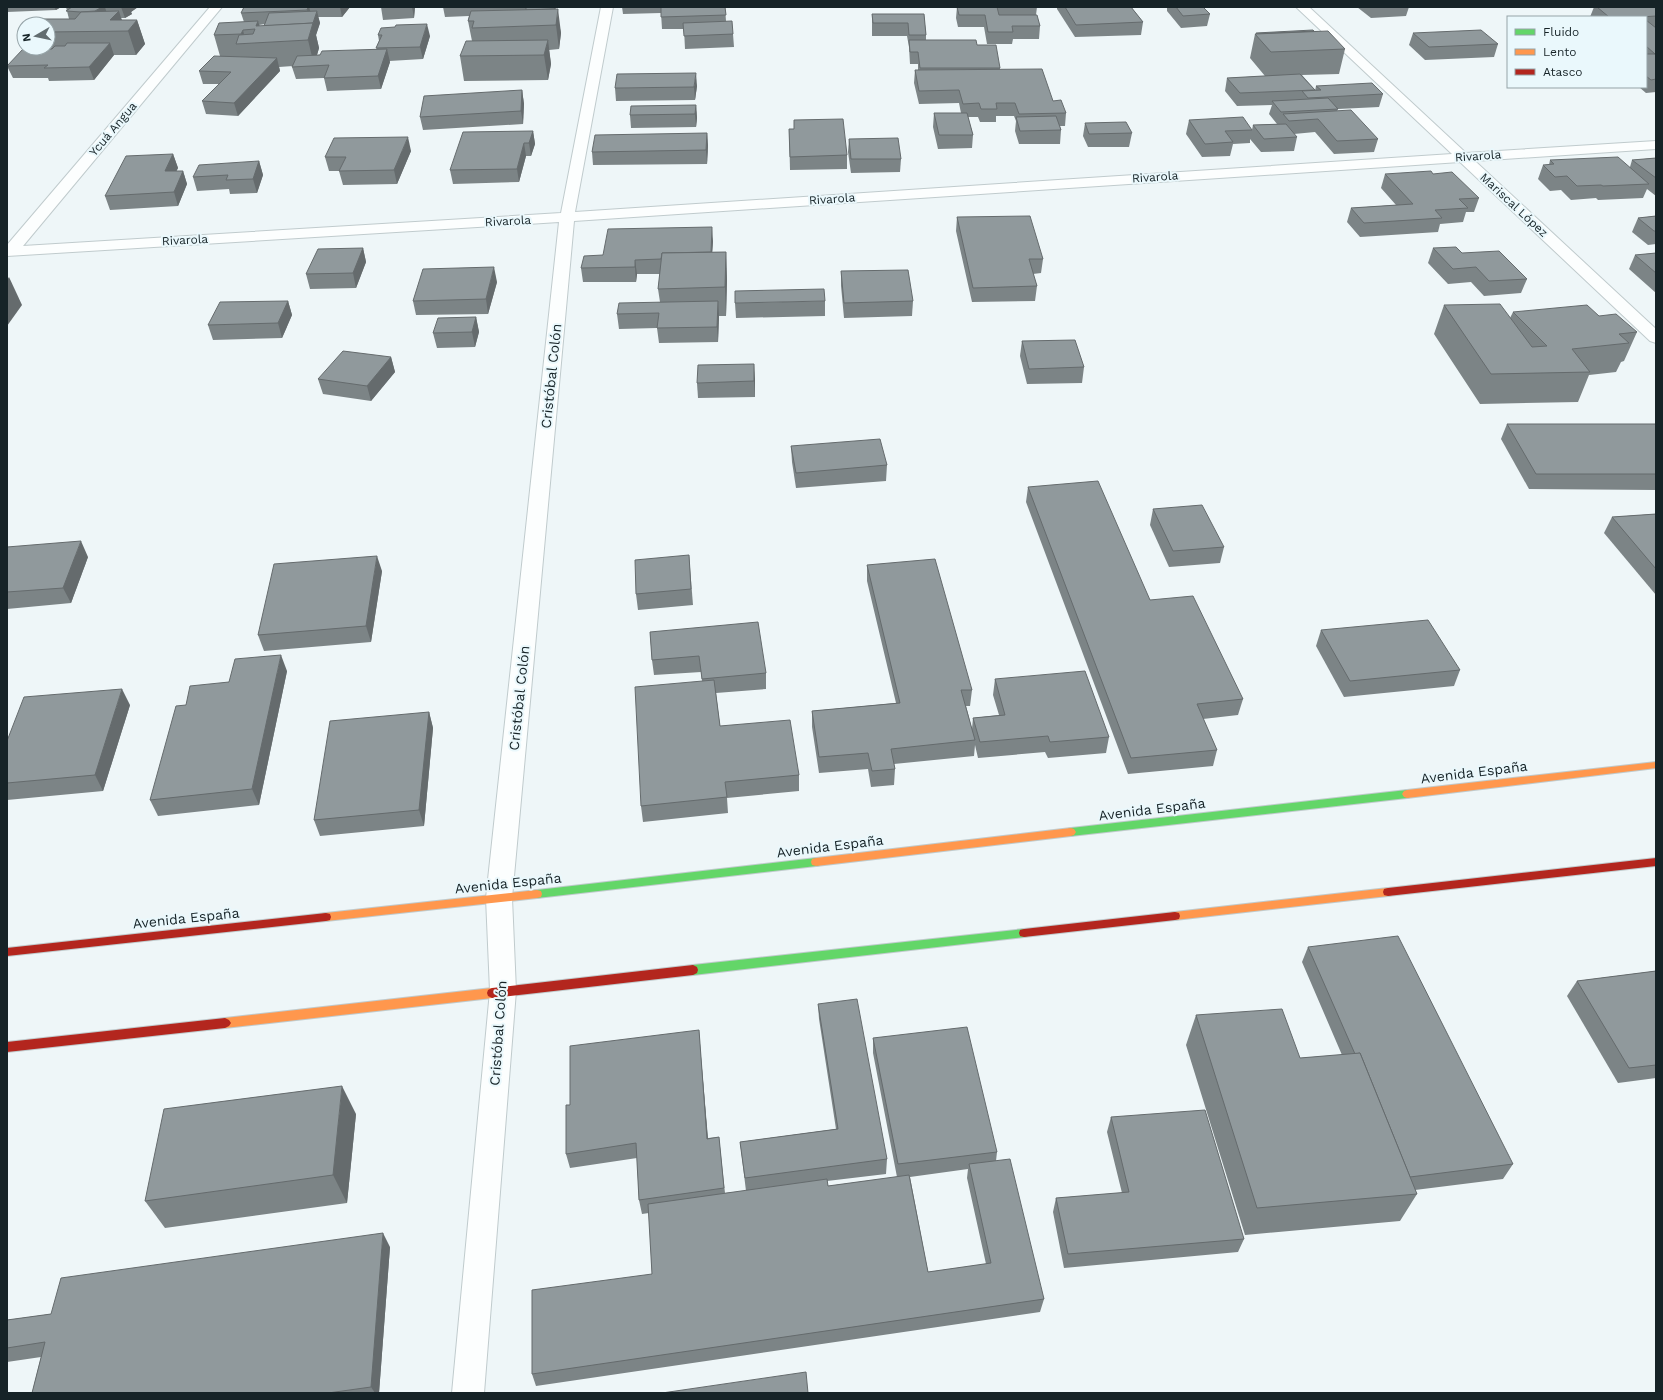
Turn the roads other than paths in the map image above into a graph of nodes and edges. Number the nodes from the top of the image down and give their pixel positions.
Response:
1 (216, 7) edge
2 (607, 7) edge
3 (1302, 7) edge
4 (1656, 145) edge
5 (1463, 156) junction
6 (567, 217) junction
7 (8, 251) edge
8 (1656, 338) edge
9 (1656, 765) edge
10 (1656, 862) edge
11 (498, 898) junction
12 (7, 952) edge
13 (503, 991) junction
14 (7, 1047) edge
15 (468, 1393) edge

1 - 7 street, Ycuá Angua
2 - 6 street, Cristóbal Colón
3 - 5 street, Mariscal López
4 - 5 street, Rivarola
5 - 6 street, Rivarola
5 - 8 street, Mariscal López
6 - 7 street, Rivarola
6 - 11 street, Cristóbal Colón
9 - 11 street, Avenida España
10 - 13 street
11 - 12 street, Avenida España
11 - 13 street, Cristóbal Colón
13 - 14 street
13 - 15 street, Cristóbal Colón

